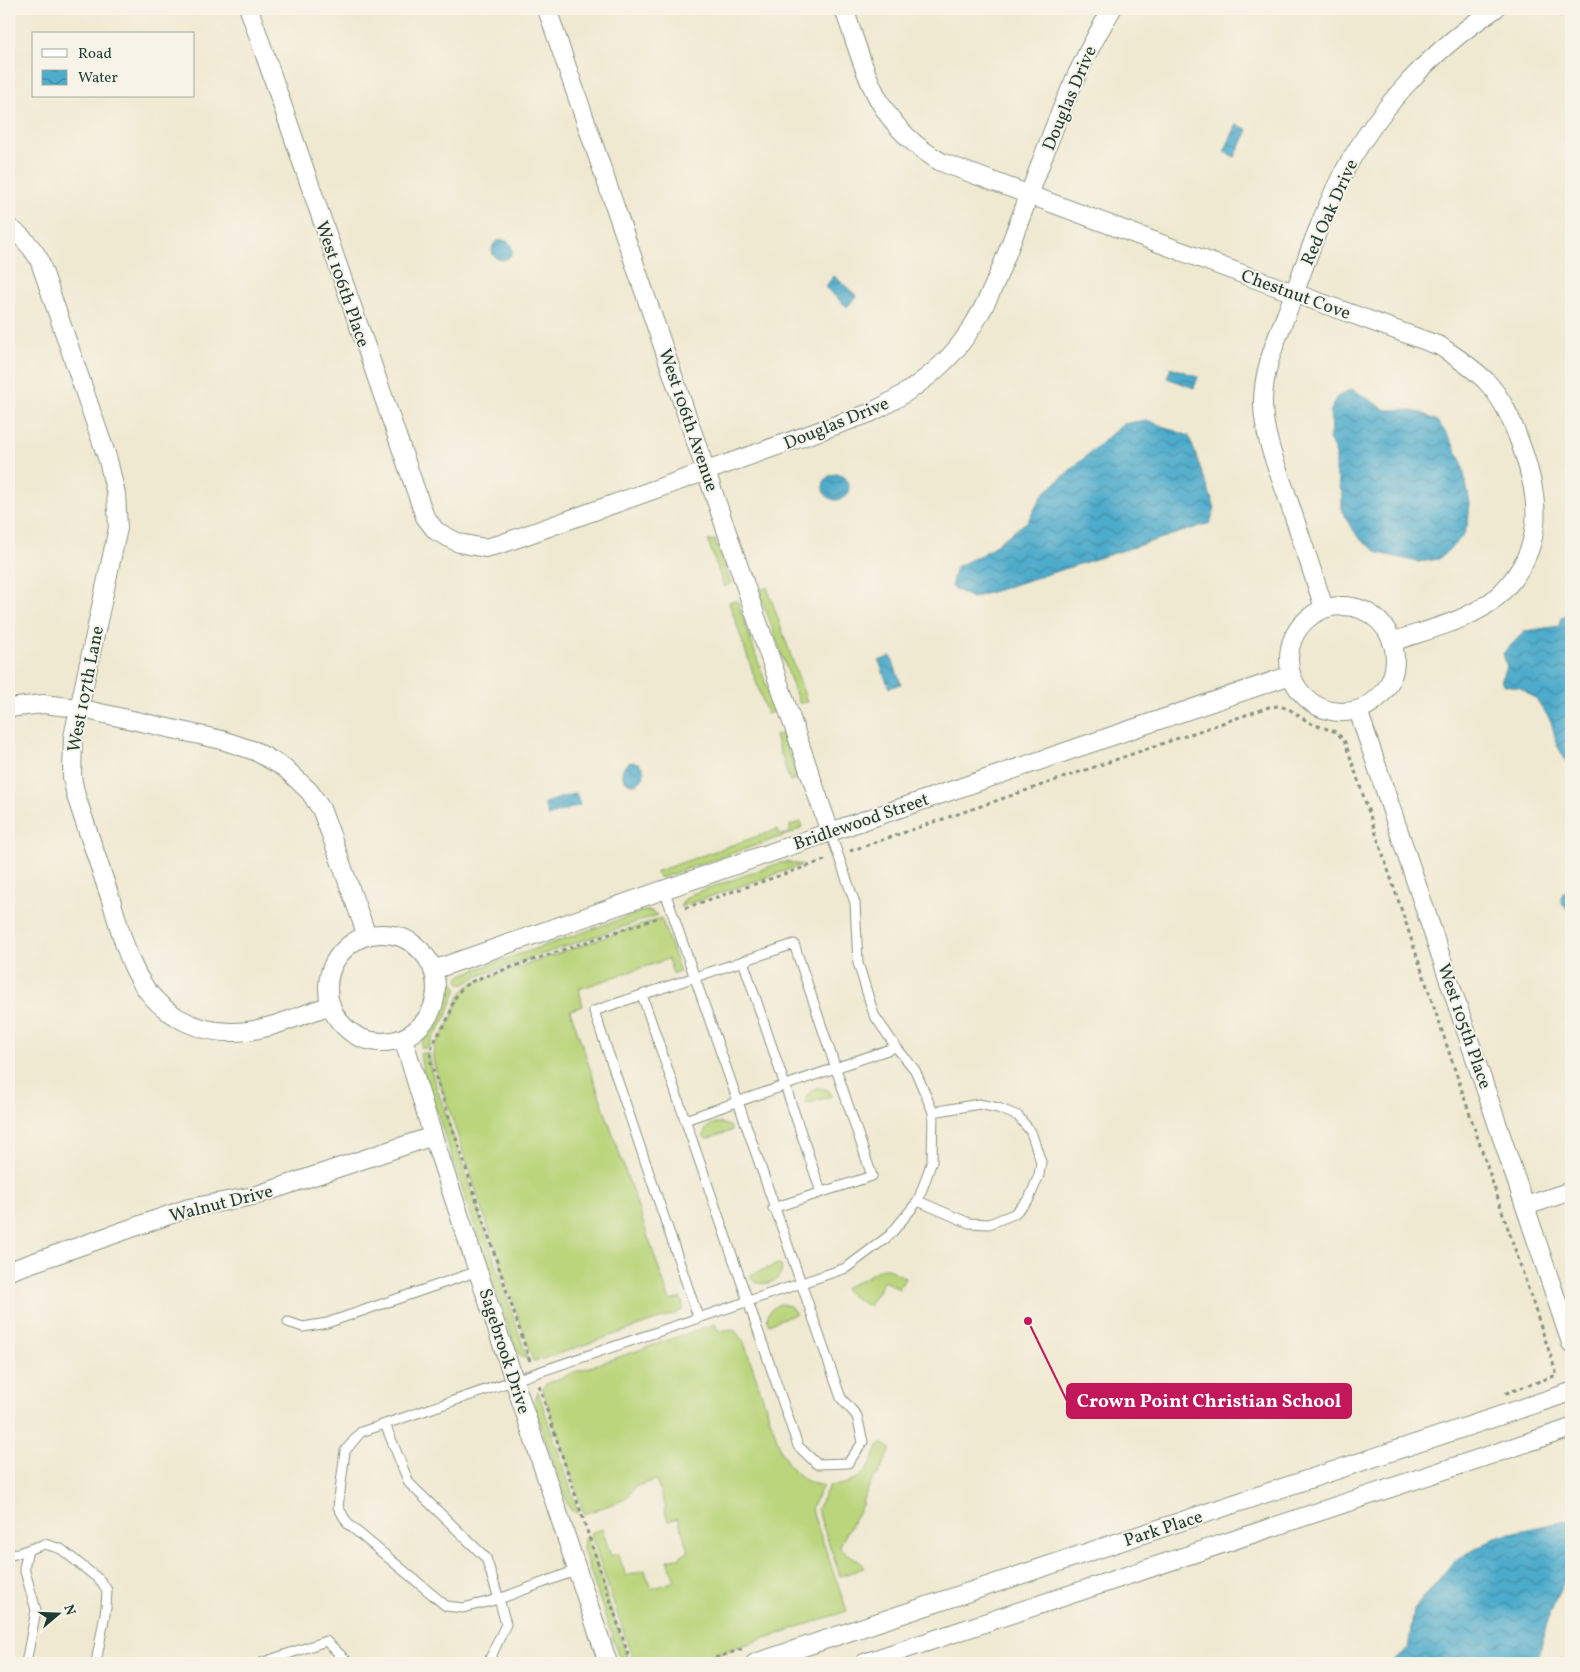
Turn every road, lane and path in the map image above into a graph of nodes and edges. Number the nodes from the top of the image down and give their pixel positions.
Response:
1 (248, 9) edge
2 (547, 9) edge
3 (844, 9) edge
4 (1112, 9) edge
5 (1495, 9) edge
6 (1029, 196) junction
7 (10, 228) edge
8 (1294, 294) junction
9 (707, 471) junction
10 (459, 543) joint
11 (1324, 608) junction
12 (1392, 642) junction
13 (1291, 675) junction
14 (9, 708) edge
15 (78, 708) junction
16 (1358, 710) junction
17 (830, 832) junction
18 (838, 855) junction
19 (664, 889) junction
20 (672, 912) junction
21 (367, 936) junction
22 (744, 961) junction
23 (433, 970) junction
24 (694, 978) junction
25 (642, 995) junction
26 (331, 1005) junction
27 (403, 1038) junction
28 (896, 1047) junction
29 (836, 1068) junction
30 (785, 1085) junction
31 (737, 1102) junction
32 (933, 1112) junction
33 (685, 1120) junction
34 (433, 1136) junction
35 (1571, 1191) edge
36 (821, 1192) junction
37 (918, 1201) junction
38 (1526, 1206) junction
39 (773, 1208) junction
40 (9, 1271) edge
41 (478, 1271) junction
42 (800, 1284) junction
43 (747, 1300) junction
44 (698, 1317) junction
45 (288, 1322) dead end
46 (1571, 1343) edge
47 (535, 1374) junction
48 (515, 1381) junction
49 (1571, 1392) edge
50 (1502, 1394) dead end
51 (385, 1424) junction
52 (1571, 1428) edge
53 (28, 1550) junction
54 (9, 1556) edge
55 (577, 1570) junction
56 (499, 1599) junction
57 (751, 1656) edge
58 (26, 1663) edge
59 (96, 1663) edge
60 (261, 1663) edge
61 (349, 1663) edge
62 (488, 1663) edge
63 (608, 1663) edge
64 (631, 1663) edge
65 (700, 1663) edge
66 (864, 1663) edge

1 - 10 street, West 106th Place
2 - 9 street, West 106th Avenue
3 - 6 street, Chestnut Cove
4 - 6 street, Douglas Drive
5 - 8 street, Red Oak Drive
6 - 8 street, Chestnut Cove
6 - 9 street, Douglas Drive
7 - 15 street, West 107th Lane
8 - 11 street, Red Oak Drive
8 - 12 street, Chestnut Cove
9 - 10 street, Douglas Drive
9 - 17 street, West 106th Avenue
11 - 12 street
11 - 13 street
12 - 16 street
13 - 16 street
13 - 17 street, Bridlewood Street
14 - 15 street
15 - 21 street
15 - 26 street, West 107th Lane
16 - 38 street, West 105th Place
17 - 18 lane
17 - 19 street, Bridlewood Street
18 - 20 path
18 - 28 lane
18 - 50 path
19 - 20 lane
19 - 23 street, Bridlewood Street
20 - 24 lane
20 - 47 path
21 - 23 street
21 - 26 street
22 - 24 lane
22 - 29 lane
22 - 30 lane
23 - 27 street
24 - 25 lane
24 - 31 lane
25 - 33 lane
25 - 44 lane
26 - 27 street
27 - 34 street, Sagebrook Drive
28 - 29 lane
28 - 32 lane
29 - 30 lane
29 - 36 lane
30 - 31 lane
30 - 36 lane
31 - 33 lane
31 - 39 lane
32 - 37 lane
32 - 37 lane
33 - 43 lane
34 - 40 street, Walnut Drive
34 - 41 street, Sagebrook Drive
35 - 38 street
36 - 39 lane
37 - 42 lane
38 - 46 street, West 105th Place
39 - 42 lane
41 - 45 lane
41 - 48 street, Sagebrook Drive
42 - 43 lane
42 - 43 lane
43 - 44 lane
44 - 47 lane
47 - 48 lane
47 - 64 path
48 - 51 lane
48 - 55 street, Sagebrook Drive
49 - 57 street, Park Place
51 - 56 lane
51 - 56 lane
52 - 66 street, Park Place
53 - 54 lane
53 - 58 lane
53 - 59 lane
55 - 56 lane
55 - 63 street, Sagebrook Drive
56 - 62 lane
57 - 65 path
60 - 61 lane

